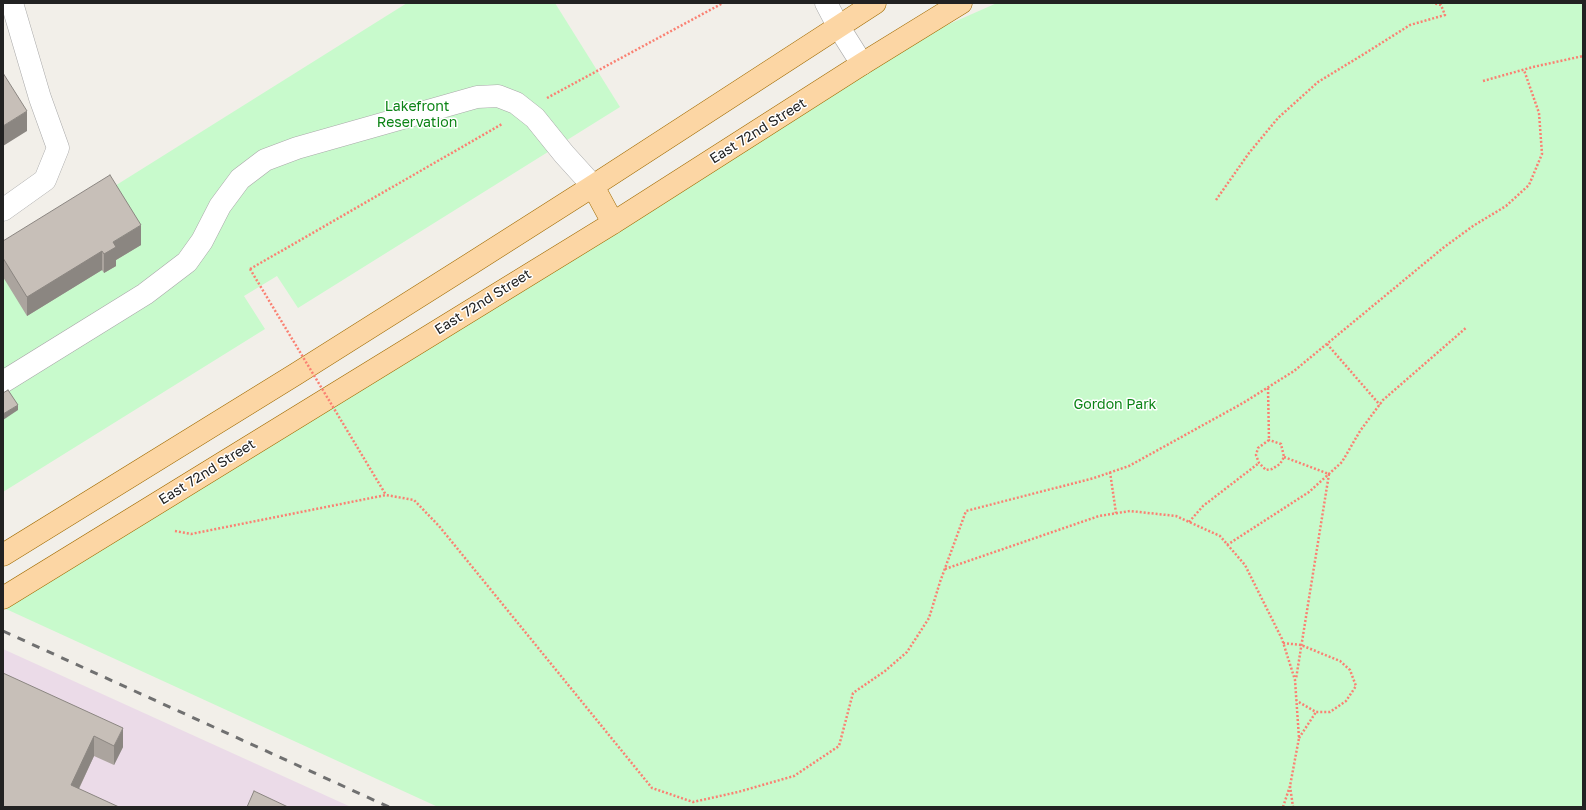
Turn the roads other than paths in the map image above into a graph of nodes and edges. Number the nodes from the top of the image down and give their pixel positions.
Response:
1 (12, 3) edge
2 (826, 3) edge
3 (874, 3) edge
4 (962, 3) edge
5 (838, 26) junction
6 (862, 64) junction
7 (593, 186) junction
8 (3, 210) edge
9 (613, 223) junction
10 (3, 382) edge
11 (3, 555) edge
12 (3, 598) edge

1 - 8 street
2 - 5 street
3 - 5 main road
4 - 6 main road, East 72nd Street
5 - 6 street
5 - 7 main road
6 - 9 main road, East 72nd Street
7 - 9 main road
7 - 10 street
7 - 11 main road
9 - 12 main road, East 72nd Street

